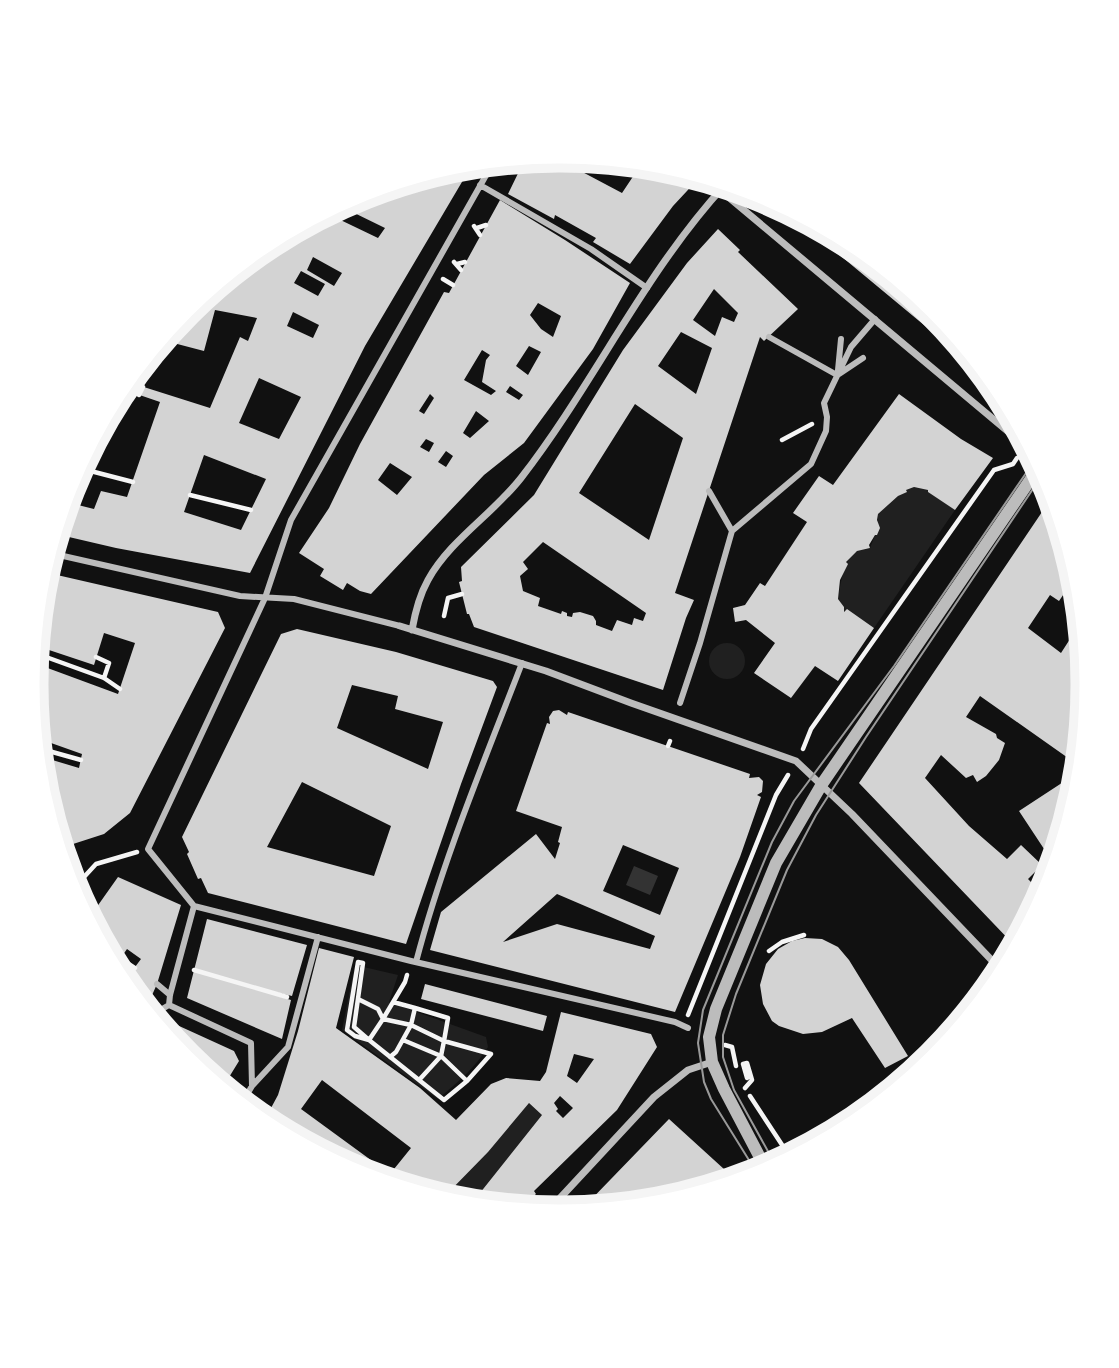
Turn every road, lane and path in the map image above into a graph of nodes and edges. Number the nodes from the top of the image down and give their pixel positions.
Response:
1 (487, 174) edge
2 (480, 185) junction
3 (717, 194) edge
4 (740, 201) edge
5 (486, 225) dead end
6 (477, 228) dead end
7 (466, 262) dead end
8 (457, 264) dead end
9 (647, 288) junction
10 (874, 319) junction
11 (769, 337) dead end
12 (841, 339) dead end
13 (863, 358) dead end
14 (837, 375) junction
15 (143, 387) dead end
16 (139, 395) dead end
17 (811, 425) dead end
18 (1010, 433) edge
19 (782, 440) dead end
20 (1016, 460) dead end
21 (90, 471) edge
22 (1032, 478) edge
23 (133, 482) dead end
24 (709, 491) dead end
25 (190, 495) dead end
26 (251, 510) dead end
27 (732, 531) junction
28 (60, 555) edge
29 (462, 594) dead end
30 (265, 598) junction
31 (444, 616) dead end
32 (400, 626) joint
33 (412, 631) junction
34 (45, 657) edge
35 (96, 657) dead end
36 (522, 663) junction
37 (104, 678) junction
38 (120, 689) dead end
39 (680, 703) dead end
40 (804, 748) dead end
41 (48, 751) edge
42 (81, 760) dead end
43 (822, 784) junction
44 (776, 795) dead end
45 (148, 849) junction
46 (82, 879) edge
47 (194, 906) junction
48 (804, 935) dead end
49 (318, 937) junction
50 (769, 951) dead end
51 (125, 961) edge
52 (413, 961) junction
53 (993, 962) edge
54 (135, 968) dead end
55 (194, 970) dead end
56 (157, 985) dead end
57 (170, 995) junction
58 (358, 999) junction
59 (301, 1001) junction
60 (393, 1002) junction
61 (169, 1004) junction
62 (415, 1008) junction
63 (160, 1010) edge
64 (383, 1019) junction
65 (411, 1025) junction
66 (686, 1027) joint
67 (369, 1040) junction
68 (403, 1040) junction
69 (444, 1041) junction
70 (727, 1045) dead end
71 (441, 1056) junction
72 (390, 1057) junction
73 (712, 1062) junction
74 (747, 1078) dead end
75 (420, 1079) junction
76 (467, 1081) junction
77 (252, 1086) junction
78 (745, 1088) junction
79 (247, 1094) edge
80 (784, 1148) edge
81 (761, 1159) edge
82 (558, 1200) edge

1 - 2 street
2 - 9 street
2 - 30 street
3 - 9 street
4 - 10 street
5 - 6 path
7 - 8 path
9 - 33 street
10 - 14 street
10 - 18 street
11 - 14 street
12 - 14 street
13 - 14 street
14 - 27 street
15 - 16 path
17 - 19 path
20 - 40 path
21 - 23 path
22 - 43 street
24 - 27 street
25 - 26 path
27 - 39 street
28 - 30 street
29 - 31 path
30 - 32 street
30 - 45 street
32 - 33 street
33 - 36 street
34 - 37 path
35 - 37 path
36 - 43 street
36 - 52 street
37 - 38 path
41 - 42 path
43 - 53 street
43 - 73 street
44 - 66 path
45 - 46 path
45 - 47 street
47 - 49 street
47 - 57 street
48 - 50 path
49 - 52 street
49 - 59 street
51 - 54 path
52 - 60 path
52 - 66 street
55 - 59 path
56 - 57 street
57 - 61 street
58 - 64 path
58 - 67 path
58 - 67 path
59 - 77 street
60 - 62 path
60 - 64 path
61 - 63 street
61 - 77 street
62 - 65 path
62 - 69 path
64 - 65 path
64 - 67 path
65 - 68 path
65 - 69 path
67 - 72 path
68 - 71 path
68 - 72 path
69 - 71 path
69 - 76 path
70 - 78 path
71 - 75 path
71 - 76 path
72 - 75 path
73 - 81 street
73 - 82 street
74 - 78 path
75 - 76 path
77 - 79 street
78 - 80 path

